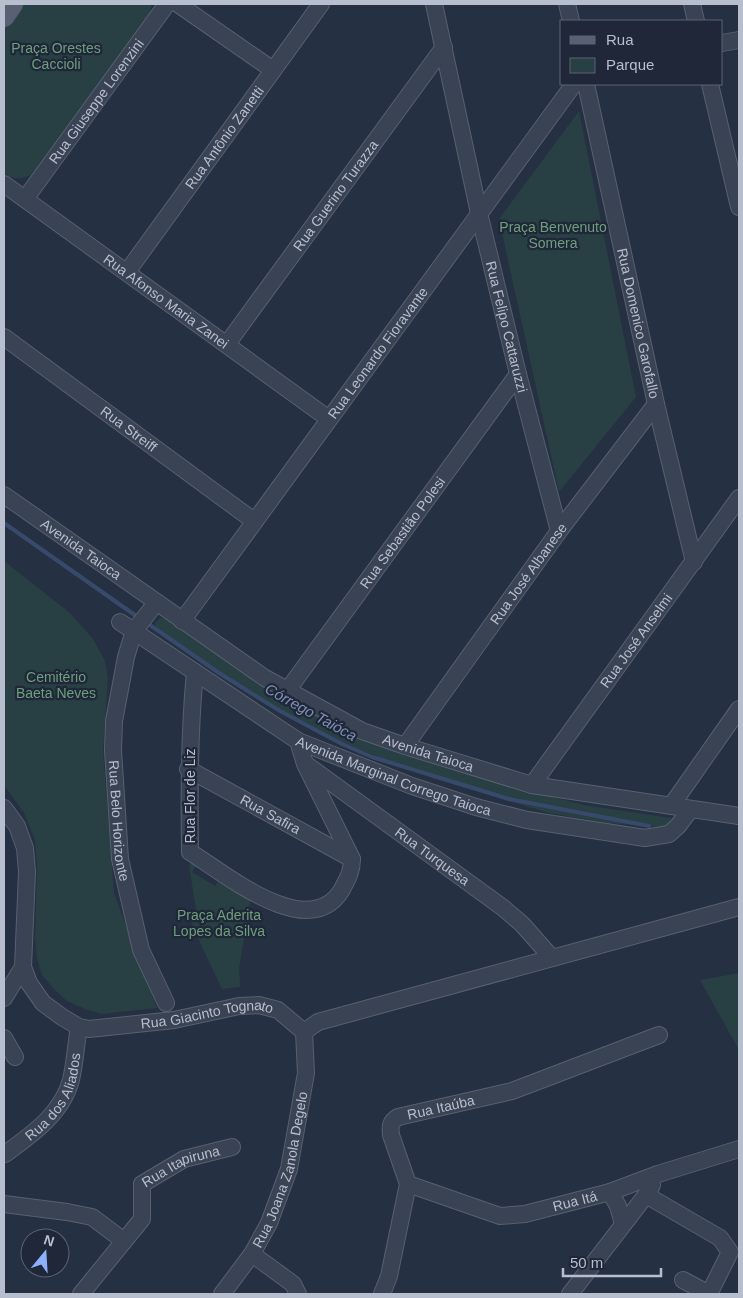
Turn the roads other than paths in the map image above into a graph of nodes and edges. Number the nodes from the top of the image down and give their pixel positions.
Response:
1 (13, 4) edge
2 (167, 4) edge
3 (178, 4) edge
4 (321, 4) edge
5 (434, 4) edge
6 (567, 4) edge
7 (692, 4) edge
8 (4, 17) edge
9 (571, 20) edge
10 (696, 20) edge
11 (739, 40) edge
12 (723, 43) edge
13 (444, 47) junction
14 (273, 70) junction
15 (573, 85) edge
16 (586, 85) edge
17 (710, 85) edge
18 (4, 184) edge
19 (25, 199) junction
20 (739, 207) edge
21 (479, 213) junction
22 (127, 272) junction
23 (4, 337) edge
24 (228, 344) junction
25 (518, 374) junction
26 (656, 404) junction
27 (329, 419) junction
28 (4, 495) edge
29 (739, 498) edge
30 (254, 521) junction
31 (559, 531) junction
32 (694, 562) junction
33 (144, 617) junction
34 (182, 621) junction
35 (120, 622) dead end
36 (195, 672) junction
37 (287, 691) junction
38 (739, 709) edge
39 (298, 741) junction
40 (405, 746) junction
41 (305, 764) junction
42 (188, 769) junction
43 (532, 785) junction
44 (671, 806) junction
45 (4, 808) edge
46 (690, 810) junction
47 (739, 816) edge
48 (352, 859) junction
49 (739, 907) edge
50 (552, 958) junction
51 (23, 967) junction
52 (4, 998) edge
53 (166, 1003) dead end
54 (78, 1027) junction
55 (304, 1032) junction
56 (659, 1036) dead end
57 (4, 1038) edge
58 (15, 1057) dead end
59 (232, 1147) dead end
60 (739, 1148) edge
61 (4, 1154) edge
62 (658, 1174) junction
63 (408, 1184) junction
64 (610, 1192) junction
65 (646, 1195) junction
66 (4, 1204) edge
67 (624, 1224) junction
68 (124, 1241) junction
69 (252, 1254) junction
70 (683, 1280) dead end
71 (81, 1294) edge
72 (222, 1294) edge
73 (298, 1294) edge
74 (382, 1294) edge
75 (570, 1294) edge
76 (709, 1294) edge

1 - 8 main road
2 - 19 street, Rua Giuseppe Lorenzini
3 - 14 street
4 - 14 street, Rua Antônio Zanetti
5 - 13 street, Rua Felipo Cattaruzzi
6 - 9 street
7 - 10 street
11 - 12 street
13 - 21 street, Rua Felipo Cattaruzzi
13 - 24 street, Rua Guerino Turazza
14 - 22 street, Rua Antônio Zanetti
15 - 21 street, Rua Leonardo Fioravante
16 - 26 street, Rua Domenico Garofallo
17 - 20 street
18 - 19 street, Rua Afonso Maria Zanei
19 - 22 street, Rua Afonso Maria Zanei
21 - 25 street, Rua Felipo Cattaruzzi
21 - 27 street, Rua Leonardo Fioravante
22 - 24 street, Rua Afonso Maria Zanei
23 - 30 street, Rua Streiff
24 - 27 street, Rua Afonso Maria Zanei
25 - 31 street, Rua Felipo Cattaruzzi
25 - 37 street, Rua Sebastião Polesi
26 - 31 street, Rua José Albanese
26 - 32 street, Rua Domenico Garofallo
27 - 30 street, Rua Leonardo Fioravante
28 - 33 street, Avenida Taioca
29 - 32 street, Rua José Anselmi
30 - 34 street, Rua Leonardo Fioravante
31 - 40 street, Rua José Albanese
32 - 43 street, Rua José Anselmi
33 - 34 street, Avenida Taioca
33 - 35 street, Avenida Marginal Corrego Taioca
33 - 36 street, Avenida Marginal Corrego Taioca
33 - 53 street, Rua Belo Horizonte
34 - 37 street, Avenida Taioca
36 - 39 street, Avenida Marginal Corrego Taioca
36 - 42 street, Rua Flor de Liz
37 - 40 street, Avenida Taioca
38 - 44 street
39 - 41 street
39 - 46 street, Avenida Marginal Corrego Taioca
40 - 43 street, Avenida Taioca
41 - 48 street
41 - 50 street, Rua Turquesa
42 - 48 street, Rua Safira
42 - 48 street, Rua Flor de Liz
43 - 44 street, Avenida Taioca
44 - 46 street, Avenida Taioca
45 - 51 street
46 - 47 street, Avenida Taioca
49 - 50 street
50 - 55 street
51 - 52 street
51 - 54 street
54 - 55 street, Rua Giacinto Tognato
54 - 61 street, Rua dos Aliados
55 - 69 street, Rua Joana Zanola Degelo
56 - 63 street, Rua Itaúba
57 - 58 street
59 - 68 street, Rua Itapiruna
60 - 62 street, Rua Itá
62 - 64 street, Rua Itá
62 - 65 street
63 - 64 street, Rua Itá
63 - 74 street
64 - 67 street
65 - 67 street
65 - 76 street
66 - 68 street
67 - 75 street
68 - 71 street, Rua Itapiruna
69 - 72 street, Rua Joana Zanola Degelo
69 - 73 street
70 - 76 street

